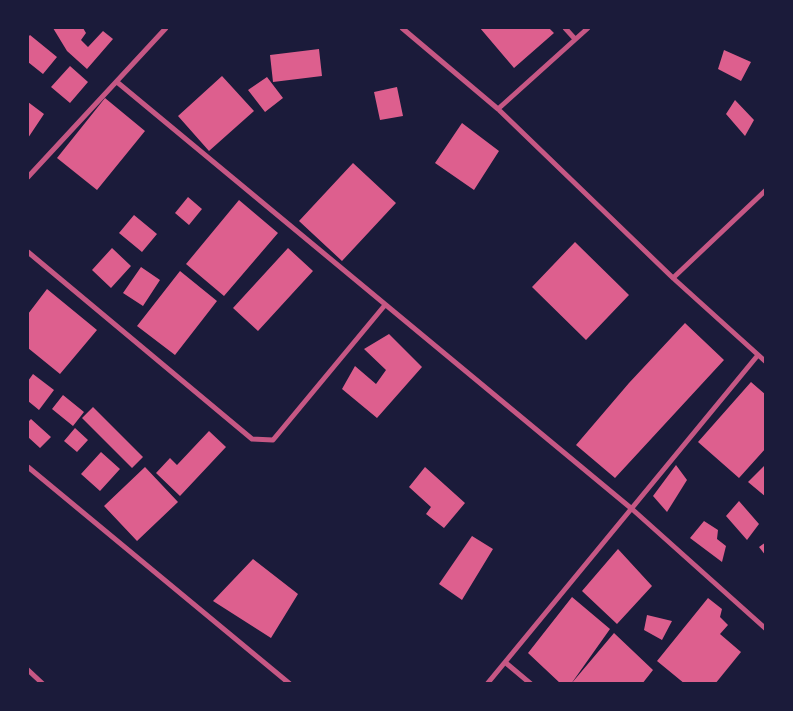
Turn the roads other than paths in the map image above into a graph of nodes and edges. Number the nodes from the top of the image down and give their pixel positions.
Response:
1 (166, 28) edge
2 (402, 28) edge
3 (565, 28) edge
4 (588, 28) edge
5 (575, 40) junction
6 (118, 82) junction
7 (498, 109) junction
8 (28, 177) edge
9 (766, 190) edge
10 (28, 252) edge
11 (673, 278) junction
12 (385, 306) junction
13 (758, 355) junction
14 (766, 362) edge
15 (28, 467) edge
16 (632, 509) junction
17 (766, 629) edge
18 (506, 663) junction
19 (28, 670) edge
20 (43, 684) edge
21 (290, 684) edge
22 (487, 684) edge
23 (531, 684) edge

1 - 6 street
2 - 7 street
3 - 5 street
4 - 5 street
5 - 7 street
6 - 8 street
6 - 12 street
7 - 11 street
9 - 11 street
10 - 12 street
11 - 13 street
12 - 16 street
13 - 14 street
13 - 16 street
15 - 21 street
16 - 17 street
16 - 18 street
18 - 22 street
18 - 23 street
19 - 20 street

